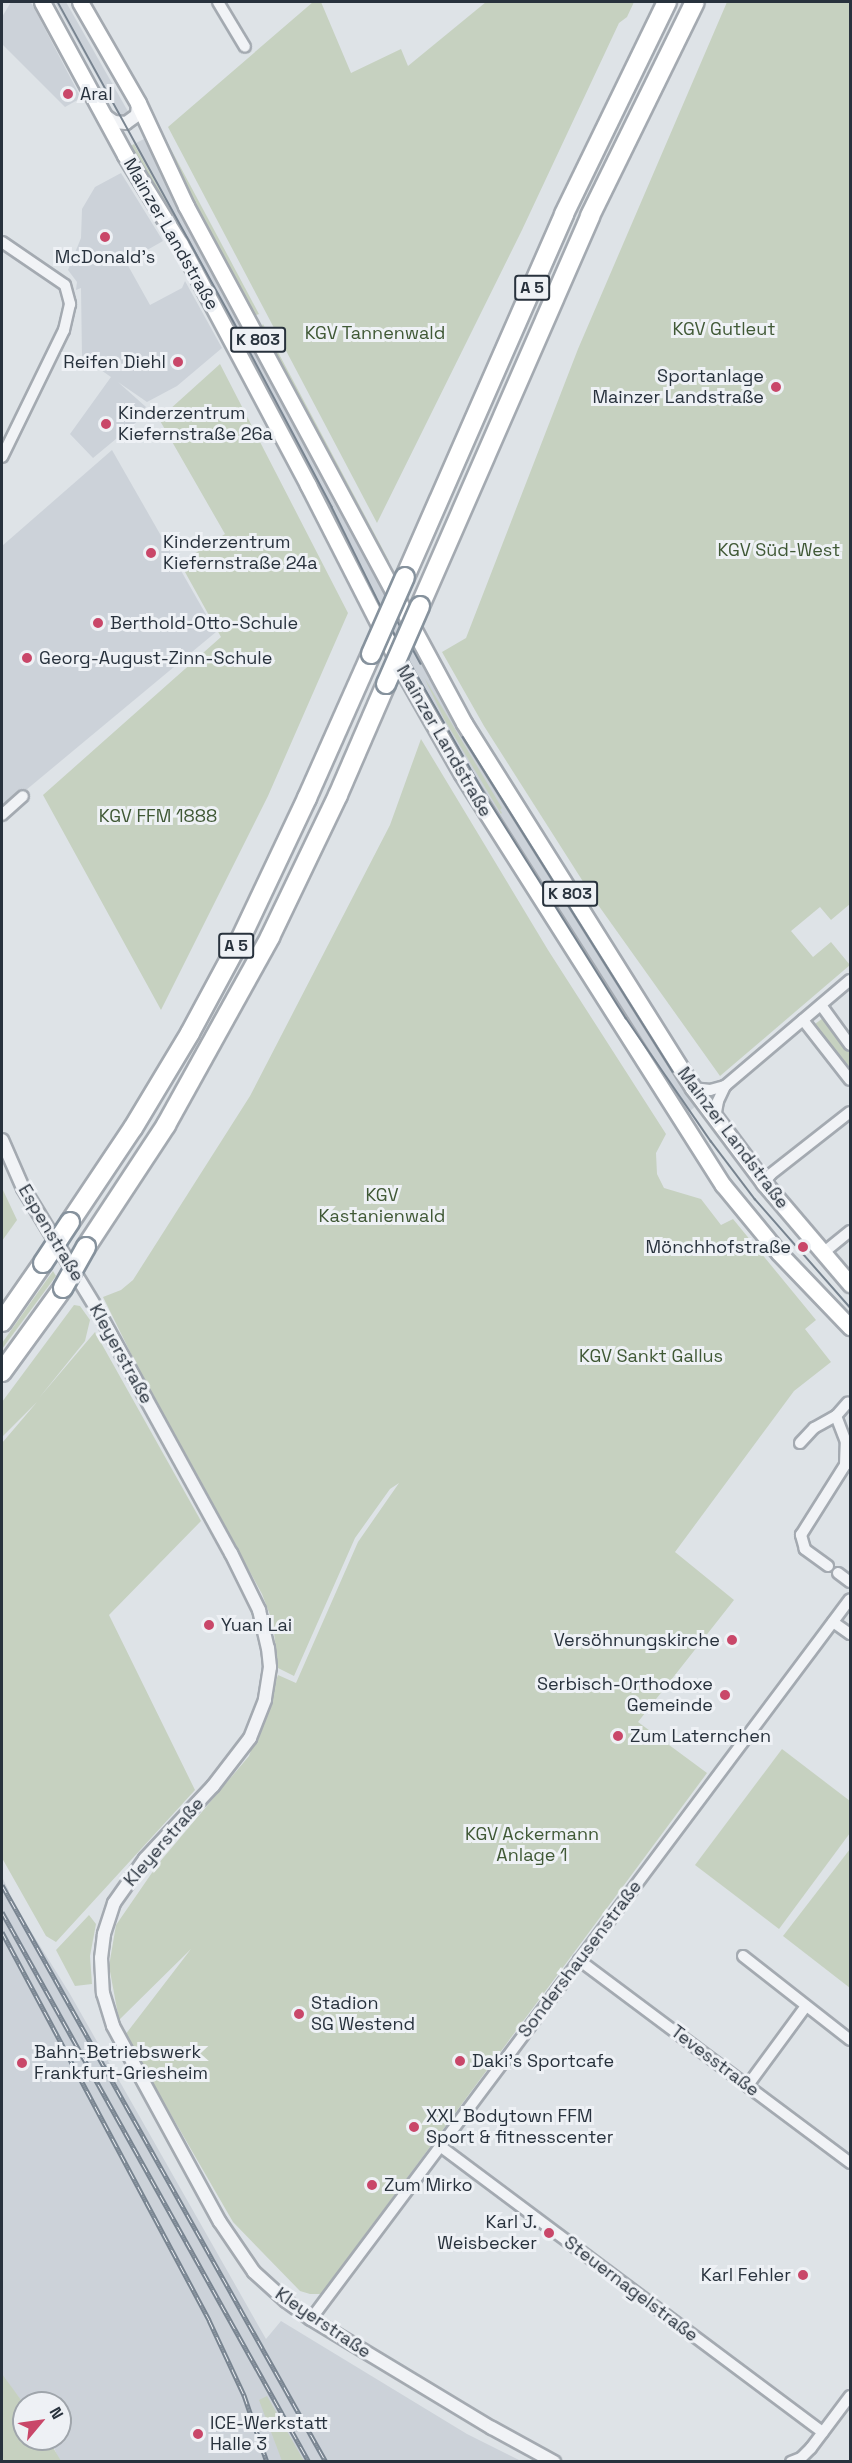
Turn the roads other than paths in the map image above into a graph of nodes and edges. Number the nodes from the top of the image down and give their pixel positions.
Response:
1 (42, 2) edge
2 (80, 2) edge
3 (218, 2) edge
4 (667, 2) edge
5 (695, 2) edge
6 (245, 47) dead end
7 (138, 103) junction
8 (102, 113) junction
9 (2, 242) edge
10 (2, 457) edge
11 (23, 796) dead end
12 (2, 815) edge
13 (850, 980) edge
14 (821, 1005) junction
15 (802, 1020) junction
16 (850, 1045) edge
17 (850, 1080) edge
18 (725, 1086) junction
19 (693, 1088) junction
20 (850, 1112) edge
21 (715, 1118) junction
22 (2, 1140) edge
23 (764, 1183) junction
24 (850, 1231) edge
25 (823, 1252) junction
26 (850, 1284) edge
27 (86, 1292) joint
28 (2, 1322) edge
29 (850, 1327) edge
30 (2, 1372) edge
31 (848, 1402) dead end
32 (836, 1416) junction
33 (800, 1443) dead end
34 (828, 1566) dead end
35 (838, 1573) dead end
36 (850, 1582) edge
37 (850, 1599) edge
38 (833, 1622) junction
39 (850, 1634) edge
40 (743, 1956) dead end
41 (579, 1960) junction
42 (806, 2006) junction
43 (850, 2040) edge
44 (748, 2085) junction
45 (440, 2146) junction
46 (850, 2163) edge
47 (310, 2319) junction
48 (850, 2396) edge
49 (823, 2432) junction
50 (799, 2460) edge
51 (554, 2462) edge

1 - 8 main road, Mainzer Landstraße / K 803
2 - 7 main road, Mainzer Landstraße / K 803
3 - 6 street
4 - 28 highway, A 5, bridge
5 - 30 highway, A 5, bridge
7 - 8 street
7 - 19 main road, Mainzer Landstraße / K 803
8 - 29 main road, Mainzer Landstraße / K 803
9 - 10 street
11 - 12 street
13 - 14 street
14 - 15 street
14 - 16 street
15 - 17 street
15 - 18 street
18 - 19 street
18 - 21 street
19 - 21 main road, Mainzer Landstraße / K 803
20 - 23 street
21 - 23 main road, Mainzer Landstraße
22 - 27 street, Espenstraße
23 - 25 main road, Mainzer Landstraße
24 - 25 street
25 - 26 main road, Mainzer Landstraße
27 - 47 street, Kleyerstraße
31 - 32 street
32 - 33 street
32 - 34 street
35 - 36 street
37 - 38 street, Sondershausenstraße
38 - 39 street
38 - 41 street, Sondershausenstraße
40 - 42 street
41 - 44 street, Tevesstraße
41 - 45 street, Sondershausenstraße
42 - 43 street
42 - 44 street
44 - 46 street, Tevesstraße
45 - 47 street, Sondershausenstraße
45 - 49 street, Steuernagelstraße
47 - 51 street, Kleyerstraße
48 - 49 street
49 - 50 street

